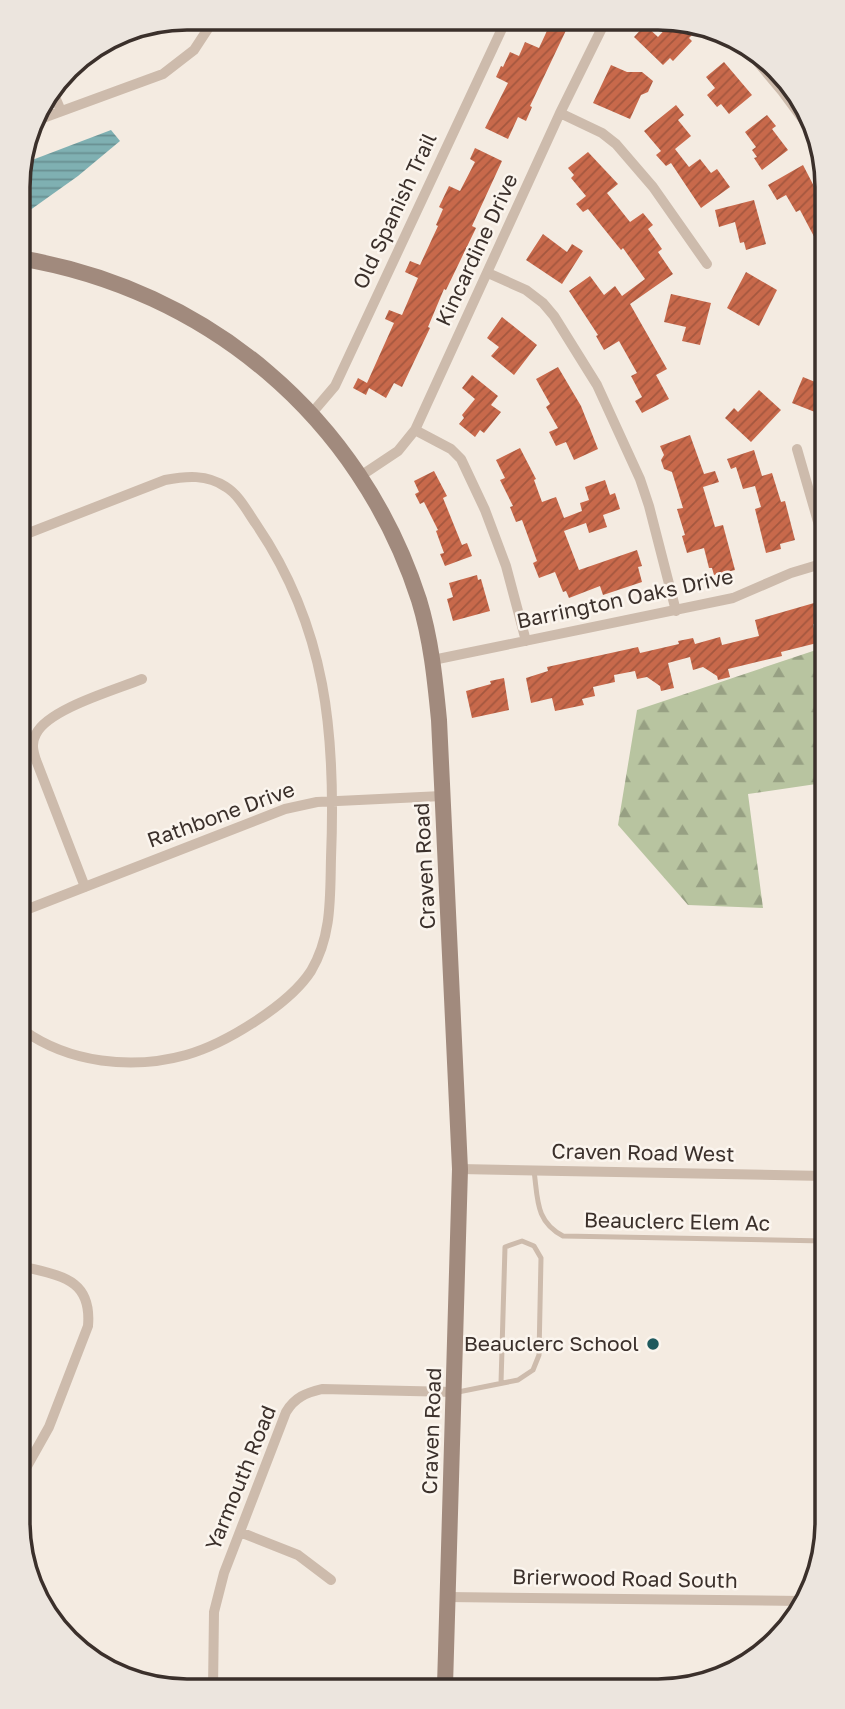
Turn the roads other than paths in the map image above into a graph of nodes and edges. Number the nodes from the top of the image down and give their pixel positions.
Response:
1 (207, 30) edge
2 (501, 30) edge
3 (601, 30) edge
4 (772, 79) edge
5 (56, 100) edge
6 (790, 102) edge
7 (61, 111) junction
8 (560, 113) junction
9 (46, 117) edge
10 (30, 260) edge
11 (707, 264) dead end
12 (488, 273) junction
13 (312, 413) junction
14 (415, 430) junction
15 (797, 449) dead end
16 (359, 477) junction
17 (815, 512) edge
18 (30, 533) edge
19 (815, 566) edge
20 (676, 611) junction
21 (526, 641) junction
22 (433, 660) junction
23 (142, 680) dead end
24 (442, 796) junction
25 (333, 801) junction
26 (85, 887) junction
27 (30, 908) edge
28 (30, 1034) edge
29 (460, 1169) junction
30 (534, 1171) junction
31 (815, 1176) edge
32 (815, 1241) edge
33 (30, 1268) edge
34 (502, 1383) junction
35 (454, 1392) junction
36 (30, 1461) edge
37 (240, 1532) junction
38 (331, 1580) dead end
39 (447, 1597) junction
40 (794, 1601) edge
41 (213, 1679) edge
42 (445, 1679) edge

1 - 7 street
2 - 13 street, Old Spanish Trail
3 - 8 street, Kincardine Drive
4 - 6 street
5 - 7 street
7 - 9 street
8 - 11 street
8 - 12 street, Kincardine Drive
10 - 13 street, Craven Road
12 - 14 street, Kincardine Drive
12 - 20 street
13 - 16 street, Craven Road
14 - 16 street, Kincardine Drive
14 - 21 street
15 - 17 street
16 - 22 street, Craven Road
18 - 25 street
19 - 20 street, Barrington Oaks Drive
20 - 21 street, Barrington Oaks Drive
21 - 22 street, Barrington Oaks Drive
22 - 24 street, Craven Road
23 - 26 street
24 - 25 street, Rathbone Drive
24 - 29 street, Craven Road
25 - 26 street, Rathbone Drive
25 - 28 street
26 - 27 street, Rathbone Drive
29 - 30 street, Craven Road West
29 - 35 street, Craven Road
30 - 31 street, Craven Road West
30 - 32 lane, Beauclerc Elem Ac
33 - 36 street
34 - 34 lane
34 - 35 lane
35 - 37 street, Yarmouth Road
35 - 39 street, Craven Road
37 - 38 street
37 - 41 street, Yarmouth Road
39 - 40 street, Brierwood Road South
39 - 42 street, Craven Road

